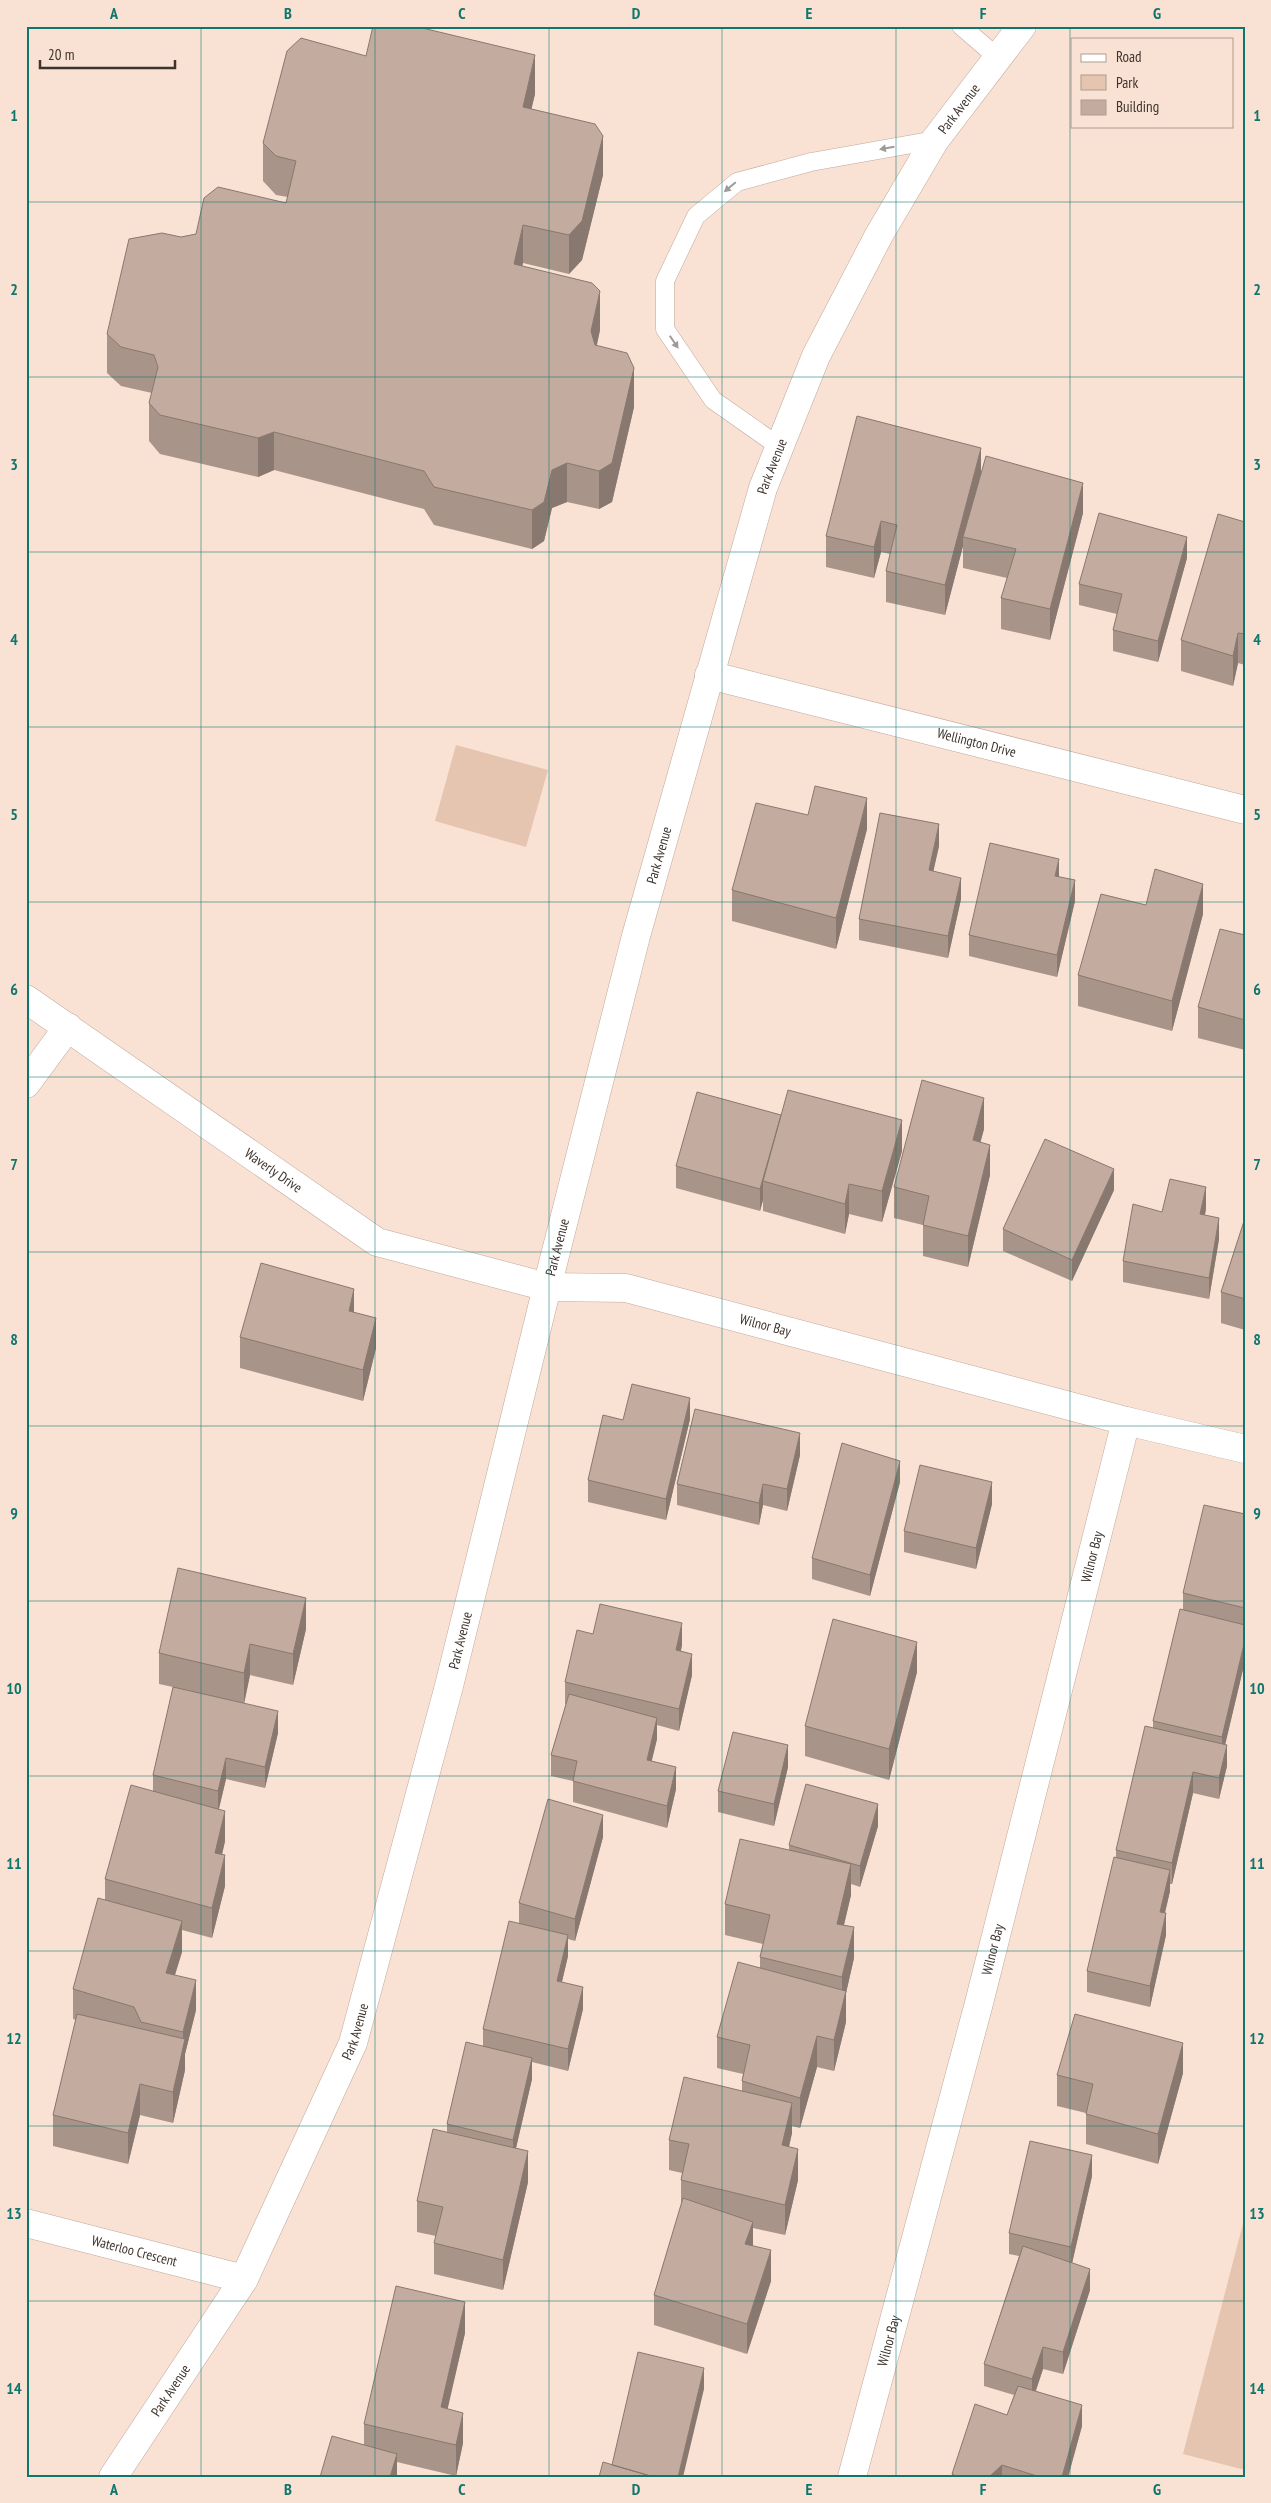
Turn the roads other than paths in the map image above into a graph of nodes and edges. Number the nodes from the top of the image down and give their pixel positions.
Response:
1 (960, 26) edge
2 (1022, 26) edge
3 (997, 57) junction
4 (935, 140) junction
5 (780, 447) junction
6 (709, 675) junction
7 (1245, 810) edge
8 (26, 999) edge
9 (68, 1027) junction
10 (26, 1084) edge
11 (546, 1287) junction
12 (1126, 1421) junction
13 (1245, 1449) edge
14 (26, 2223) edge
15 (244, 2279) junction
16 (113, 2477) edge
17 (852, 2477) edge

1 - 3 lane
2 - 3 street, Park Avenue
3 - 4 street, Park Avenue
4 - 5 street, Park Avenue
4 -> 5 lane
5 - 6 street, Park Avenue
6 - 7 street, Wellington Drive
6 - 11 street, Park Avenue
8 - 9 street, Waverly Drive
9 - 10 street
9 - 11 street, Waverly Drive
11 - 12 street, Wilnor Bay
11 - 15 street, Park Avenue
12 - 13 street, Wilnor Bay
12 - 17 street, Wilnor Bay
14 - 15 street, Waterloo Crescent
15 - 16 street, Park Avenue

